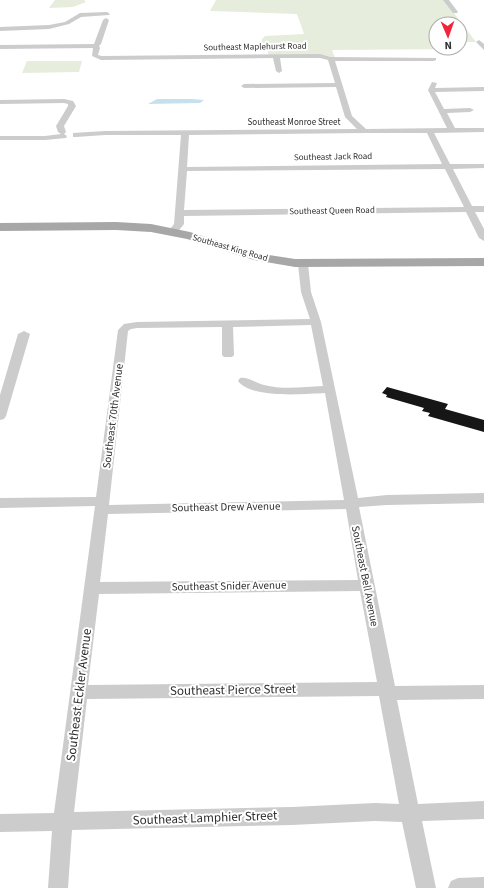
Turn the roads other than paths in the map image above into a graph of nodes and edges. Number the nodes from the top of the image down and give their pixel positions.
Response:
1 (446, 0) edge
2 (455, 12) dead end
3 (0, 29) edge
4 (480, 42) dead end
5 (95, 46) junction
6 (0, 47) edge
7 (484, 48) edge
8 (276, 56) junction
9 (331, 59) junction
10 (434, 59) dead end
11 (279, 71) dead end
12 (434, 83) dead end
13 (339, 85) junction
14 (244, 86) dead end
15 (431, 90) junction
16 (484, 90) edge
17 (0, 102) edge
18 (470, 110) dead end
19 (442, 111) junction
20 (64, 120) junction
21 (429, 130) junction
22 (452, 130) junction
23 (484, 130) edge
24 (364, 131) junction
25 (75, 132) junction
26 (185, 132) junction
27 (62, 134) junction
28 (0, 138) edge
29 (447, 166) junction
30 (484, 166) edge
31 (183, 169) junction
32 (469, 209) junction
33 (484, 209) edge
34 (180, 213) junction
35 (0, 227) edge
36 (173, 232) junction
37 (484, 238) edge
38 (484, 262) edge
39 (303, 264) junction
40 (316, 322) junction
41 (227, 323) junction
42 (24, 334) dead end
43 (228, 355) dead end
44 (244, 381) dead end
45 (330, 389) junction
46 (0, 416) edge
47 (484, 498) edge
48 (0, 503) edge
49 (351, 503) junction
50 (102, 506) junction
51 (367, 585) junction
52 (92, 588) junction
53 (387, 691) junction
54 (80, 692) junction
55 (484, 692) edge
56 (484, 810) edge
57 (410, 812) junction
58 (63, 822) junction
59 (0, 824) edge
60 (484, 887) edge
61 (58, 888) edge
62 (426, 888) edge
63 (458, 888) edge

1 - 2 street
3 - 5 street
4 - 7 street
5 - 6 street
5 - 8 street, Southeast Maplehurst Road
8 - 9 street, Southeast Maplehurst Road
8 - 11 street
9 - 10 street, Southeast Maplehurst Road
9 - 13 street
12 - 15 street
13 - 14 street
13 - 24 street
15 - 16 street
15 - 19 street
17 - 20 street
18 - 19 street
19 - 22 street
20 - 25 street
20 - 27 street
21 - 22 street, Southeast Monroe Street
21 - 24 street, Southeast Monroe Street
21 - 29 street
22 - 23 street, Southeast Monroe Street
24 - 26 street, Southeast Monroe Street
25 - 26 street, Southeast Monroe Street
25 - 27 street, Southeast Monroe Street
26 - 31 street
27 - 28 street
29 - 30 street, Southeast Jack Road
29 - 31 street, Southeast Jack Road
29 - 32 street
31 - 34 street
32 - 33 street, Southeast Queen Road
32 - 34 street, Southeast Queen Road
32 - 37 street
34 - 36 street
35 - 36 main road, Southeast King Road
36 - 39 main road, Southeast King Road
38 - 39 main road, Southeast King Road
39 - 40 street, Southeast Bell Avenue
40 - 41 street
40 - 45 street, Southeast Bell Avenue
41 - 43 street
41 - 50 street, Southeast 70th Avenue
42 - 46 street
44 - 45 street
45 - 49 street, Southeast Bell Avenue
47 - 49 street, Southeast Drew Avenue
48 - 50 street, Southeast Drew Avenue
49 - 50 street, Southeast Drew Avenue
49 - 51 street, Southeast Bell Avenue
50 - 52 street, Southeast Eckler Avenue
51 - 52 street, Southeast Snider Avenue
51 - 53 street, Southeast Bell Avenue
52 - 54 street, Southeast Eckler Avenue
53 - 54 street, Southeast Pierce Street
53 - 55 street, Southeast Pierce Street
53 - 57 street, Southeast Bell Avenue
54 - 58 street, Southeast Eckler Avenue
56 - 57 street, Southeast Lamphier Street
57 - 58 street, Southeast Lamphier Street
57 - 62 street, Southeast Bell Avenue
58 - 59 street, Southeast Lamphier Street
58 - 61 street, Southeast Eckler Avenue
60 - 63 street

